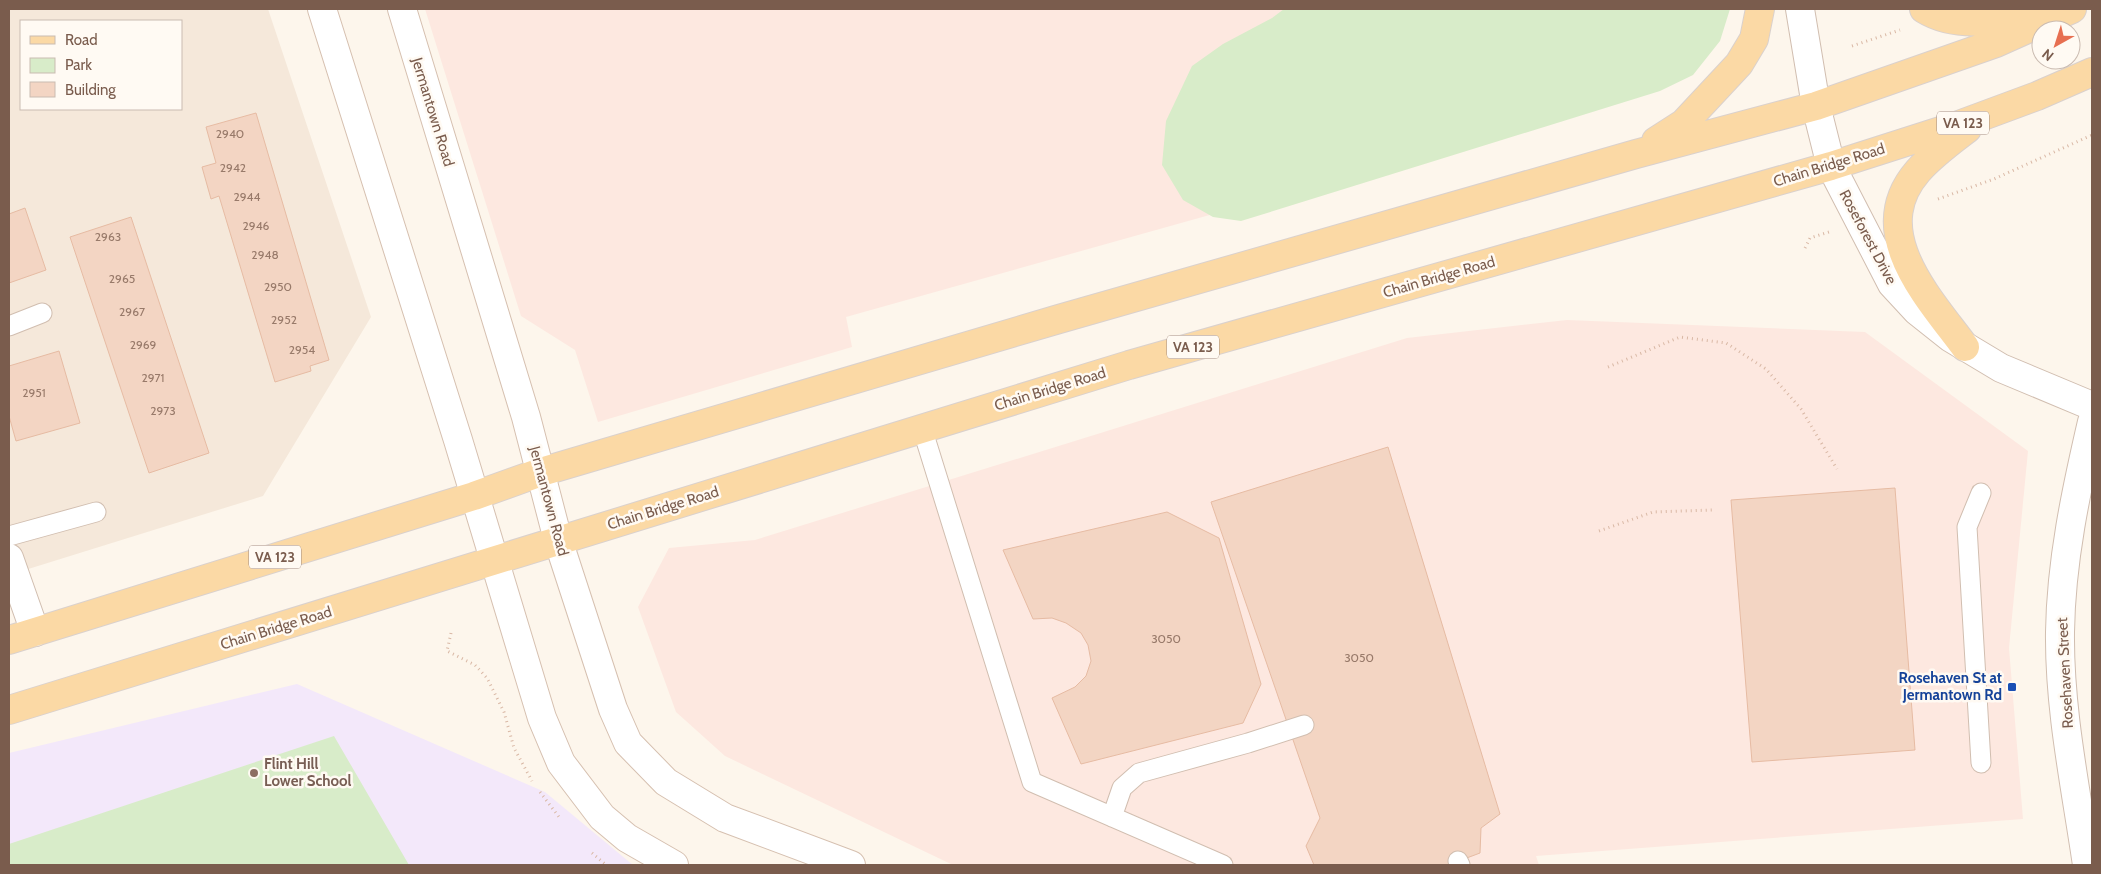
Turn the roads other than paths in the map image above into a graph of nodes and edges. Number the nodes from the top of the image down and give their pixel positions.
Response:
1 (322, 9) edge
2 (402, 9) edge
3 (1760, 9) edge
4 (1800, 9) edge
5 (1924, 9) edge
6 (2047, 9) edge
7 (2072, 9) edge
8 (2092, 72) edge
9 (1816, 106) junction
10 (1986, 115) junction
11 (1636, 154) junction
12 (1831, 166) junction
13 (42, 313) dead end
14 (9, 326) edge
15 (1966, 347) junction
16 (2092, 406) edge
17 (2092, 422) edge
18 (922, 428) junction
19 (541, 472) junction
20 (1981, 492) dead end
21 (474, 496) junction
22 (96, 512) dead end
23 (9, 536) edge
24 (558, 540) junction
25 (9, 558) edge
26 (495, 561) junction
27 (35, 632) junction
28 (9, 640) edge
29 (9, 710) edge
30 (1304, 724) dead end
31 (1981, 763) dead end
32 (1112, 817) junction
33 (674, 865) edge
34 (851, 865) edge
35 (1223, 865) edge
36 (2087, 865) edge

1 - 21 main road
2 - 19 main road, Jermantown Road
3 - 11 main road
4 - 9 main road, Roseforest Drive
5 - 6 main road
7 - 9 main road, VA 123
8 - 10 main road, Chain Bridge Road / VA 123
9 - 11 main road, VA 123
9 - 12 main road, Roseforest Drive
10 - 12 main road, Chain Bridge Road / VA 123
10 - 15 main road
11 - 19 main road, VA 123
12 - 15 main road, Roseforest Drive
12 - 18 main road, Chain Bridge Road / VA 123
13 - 14 lane
15 - 16 main road, Roseforest Drive
17 - 36 main road, Rosehaven Street
18 - 24 main road, Chain Bridge Road / VA 123
18 - 32 lane
19 - 21 main road, VA 123
19 - 24 main road, Jermantown Road
20 - 31 lane
21 - 26 main road
21 - 27 main road, VA 123
22 - 23 lane
24 - 26 main road, Chain Bridge Road / VA 123
24 - 34 main road, Jermantown Road
25 - 27 main road
26 - 29 main road, Chain Bridge Road / VA 123
26 - 33 main road
27 - 28 main road, VA 123
30 - 32 lane
32 - 35 lane

